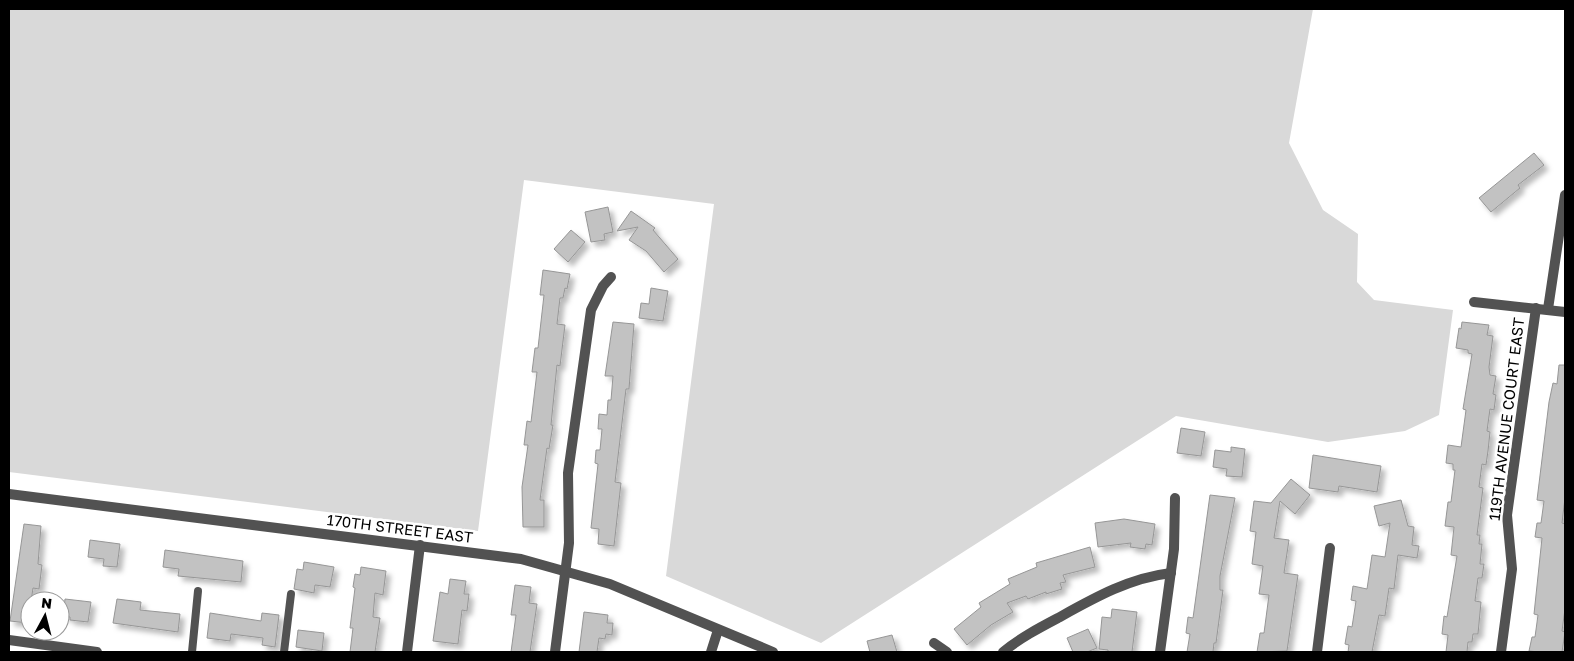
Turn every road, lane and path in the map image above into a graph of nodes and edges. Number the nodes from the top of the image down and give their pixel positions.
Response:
1 (1565, 195) edge
2 (611, 277) dead end
3 (1474, 302) dead end
4 (1536, 308) junction
5 (1548, 310) junction
6 (1565, 312) edge
7 (9, 494) edge
8 (1175, 498) dead end
9 (420, 545) junction
10 (1330, 548) dead end
11 (566, 570) junction
12 (1171, 573) junction
13 (198, 591) dead end
14 (291, 594) dead end
15 (718, 630) junction
16 (9, 640) edge
17 (934, 642) dead end
18 (97, 652) edge
19 (192, 652) edge
20 (284, 652) edge
21 (407, 652) edge
22 (555, 652) edge
23 (711, 652) edge
24 (773, 652) edge
25 (947, 652) edge
26 (1003, 652) edge
27 (1160, 652) edge
28 (1318, 652) edge
29 (1501, 652) edge

1 - 5 street, 119TH AVENUE COURT EAST
2 - 11 street
3 - 4 street
4 - 5 street
4 - 29 street, 119TH AVENUE COURT EAST
5 - 6 street
7 - 9 street, 170TH STREET EAST
8 - 12 street
9 - 11 street, 170TH STREET EAST
9 - 21 street
10 - 28 street
11 - 15 street, 170TH STREET EAST
11 - 22 street
12 - 26 street
12 - 27 street
13 - 19 lane
14 - 20 lane
15 - 23 street
15 - 24 street, 170TH STREET EAST
16 - 18 street
17 - 25 street

